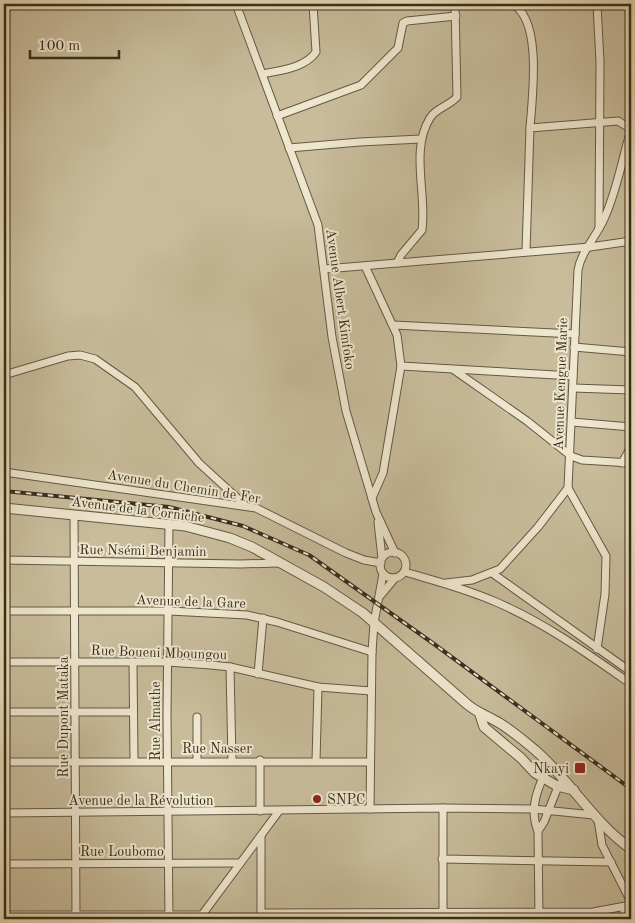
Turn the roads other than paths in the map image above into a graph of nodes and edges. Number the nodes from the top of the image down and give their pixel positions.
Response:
1 (236, 4) edge
2 (313, 4) edge
3 (455, 4) edge
4 (512, 4) edge
5 (597, 4) edge
6 (456, 16) junction
7 (263, 74) junction
8 (277, 116) junction
9 (599, 124) junction
10 (530, 128) junction
11 (631, 130) edge
12 (421, 139) junction
13 (289, 148) junction
14 (599, 228) junction
15 (631, 241) edge
16 (590, 247) junction
17 (526, 251) junction
18 (397, 263) junction
19 (366, 266) junction
20 (325, 269) junction
21 (393, 325) junction
22 (575, 334) junction
23 (574, 347) junction
24 (631, 352) edge
25 (401, 366) junction
26 (454, 370) junction
27 (4, 375) edge
28 (573, 376) junction
29 (573, 388) junction
30 (631, 390) edge
31 (572, 422) junction
32 (631, 427) edge
33 (631, 448) edge
34 (571, 456) junction
35 (622, 463) junction
36 (631, 463) edge
37 (4, 472) edge
38 (568, 488) junction
39 (372, 498) junction
40 (246, 506) junction
41 (4, 508) edge
42 (74, 515) junction
43 (378, 517) junction
44 (168, 524) junction
45 (395, 553) junction
46 (4, 560) edge
47 (74, 561) junction
48 (381, 561) junction
49 (168, 562) junction
50 (282, 562) junction
51 (405, 572) junction
52 (384, 574) junction
53 (492, 574) junction
54 (395, 578) junction
55 (446, 583) junction
56 (378, 598) junction
57 (4, 611) edge
58 (74, 611) junction
59 (168, 611) junction
60 (263, 618) junction
61 (374, 623) junction
62 (598, 649) junction
63 (372, 652) junction
64 (4, 662) edge
65 (75, 662) junction
66 (133, 662) junction
67 (167, 662) junction
68 (230, 667) junction
69 (631, 672) edge
70 (258, 674) junction
71 (631, 684) edge
72 (318, 687) junction
73 (371, 690) junction
74 (4, 712) edge
75 (133, 712) junction
76 (74, 713) junction
77 (480, 715) junction
78 (197, 717) dead end
79 (232, 760) junction
80 (260, 760) junction
81 (76, 761) junction
82 (134, 761) junction
83 (167, 761) junction
84 (196, 761) junction
85 (316, 761) junction
86 (4, 762) edge
87 (370, 762) junction
88 (549, 764) junction
89 (542, 778) junction
90 (563, 778) junction
91 (557, 786) junction
92 (574, 790) junction
93 (443, 808) junction
94 (370, 809) junction
95 (534, 809) junction
96 (260, 811) junction
97 (279, 811) junction
98 (548, 811) junction
99 (76, 812) junction
100 (168, 812) junction
101 (4, 813) edge
102 (596, 818) junction
103 (538, 831) junction
104 (261, 837) junction
105 (631, 849) edge
106 (442, 859) junction
107 (538, 860) junction
108 (611, 862) junction
109 (76, 863) junction
110 (169, 863) junction
111 (240, 863) junction
112 (4, 864) edge
113 (629, 905) edge
114 (539, 911) junction
115 (4, 915) edge
116 (443, 915) edge
117 (261, 916) edge
118 (352, 916) edge
119 (76, 917) edge
120 (168, 917) edge
121 (200, 917) edge
122 (539, 919) edge
123 (624, 919) edge

1 - 7 street, Avenue Albert Kimfoko
2 - 7 street
3 - 6 street
4 - 10 street
5 - 9 street
6 - 8 street
6 - 12 street
7 - 8 street, Avenue Albert Kimfoko
8 - 13 street, Avenue Albert Kimfoko
9 - 10 street
9 - 11 street
9 - 14 street
10 - 17 street
11 - 14 street, Avenue Kengue Marie
12 - 13 street
12 - 18 street
13 - 20 street, Avenue Albert Kimfoko
14 - 16 street, Avenue Kengue Marie
15 - 16 street
16 - 17 street
16 - 22 street, Avenue Kengue Marie
17 - 18 street
18 - 19 street
19 - 20 street
19 - 21 street
20 - 39 street, Avenue Albert Kimfoko
21 - 22 street
21 - 25 street
22 - 23 street, Avenue Kengue Marie
23 - 24 street
23 - 28 street, Avenue Kengue Marie
25 - 26 street
25 - 39 street
26 - 28 street
26 - 34 street
27 - 40 street
28 - 29 street, Avenue Kengue Marie
29 - 30 street
29 - 31 street, Avenue Kengue Marie
31 - 32 street
31 - 34 street, Avenue Kengue Marie
33 - 35 street
34 - 35 street
34 - 38 street, Avenue Kengue Marie
35 - 36 street
37 - 40 street, Avenue du Chemin de Fer
38 - 53 street
38 - 62 street
39 - 43 street, Avenue Albert Kimfoko
40 - 48 street, Avenue du Chemin de Fer
41 - 42 street, Avenue de la Corniche
42 - 44 street, Avenue de la Corniche
42 - 47 street, Rue Dupont Mataka
43 - 45 street, Avenue Albert Kimfoko
43 - 48 street, Avenue Albert Kimfoko
44 - 49 street, Rue Almathe
44 - 50 street, Avenue de la Corniche
45 - 48 street
45 - 51 street
46 - 47 street, Rue Nsémi Benjamin
47 - 49 street, Rue Nsémi Benjamin
47 - 58 street, Rue Dupont Mataka
48 - 52 street
49 - 50 street, Rue Nsémi Benjamin
49 - 59 street, Rue Almathe
50 - 61 street, Avenue de la Corniche
51 - 54 street
51 - 55 street
52 - 54 street
52 - 56 street
53 - 55 street
53 - 62 street
54 - 56 street
55 - 71 street
56 - 61 street
57 - 58 street, Avenue de la Gare
58 - 59 street, Avenue de la Gare
58 - 65 street, Rue Dupont Mataka
59 - 60 street, Avenue de la Gare
59 - 67 street, Rue Almathe
60 - 63 street, Avenue de la Gare
60 - 70 street
61 - 63 street
61 - 77 street, Avenue de la Corniche
62 - 69 street
63 - 73 street
64 - 65 street, Rue Boueni Mboungou
65 - 66 street, Rue Boueni Mboungou
65 - 76 street, Rue Dupont Mataka
66 - 67 street, Rue Boueni Mboungou
66 - 75 street
67 - 68 street, Rue Boueni Mboungou
67 - 83 street, Rue Almathe
68 - 70 street, Rue Boueni Mboungou
68 - 79 street
70 - 72 street, Rue Boueni Mboungou
72 - 73 street, Rue Boueni Mboungou
72 - 85 street
73 - 87 street
74 - 76 street
75 - 76 street
75 - 82 street
76 - 81 street, Rue Dupont Mataka
77 - 88 street, Avenue de la Corniche
77 - 89 street, Avenue de la Corniche
78 - 84 street
79 - 80 street, Rue Nasser
79 - 84 street, Rue Nasser
80 - 85 street, Rue Nasser
80 - 96 street
81 - 82 street, Rue Nasser
81 - 86 street, Rue Nasser
81 - 99 street, Rue Dupont Mataka
82 - 83 street, Rue Nasser
83 - 84 street, Rue Nasser
83 - 100 street, Rue Almathe
85 - 87 street, Rue Nasser
87 - 94 street
88 - 89 street
88 - 90 street, Avenue de la Corniche
89 - 91 street, Avenue de la Corniche
89 - 95 street
90 - 91 street
90 - 92 street, Avenue de la Corniche
91 - 92 street, Avenue de la Corniche
91 - 98 street
92 - 102 street, Avenue de la Corniche
93 - 94 street, Avenue de la Révolution
93 - 95 street, Avenue de la Révolution
93 - 106 street
94 - 97 street, Avenue de la Révolution
95 - 98 street, Avenue de la Révolution
95 - 103 street
96 - 97 street, Avenue de la Révolution
96 - 100 street, Avenue de la Révolution
97 - 104 street
98 - 102 street, Avenue de la Révolution
98 - 103 street
99 - 100 street, Avenue de la Révolution
99 - 101 street, Avenue de la Révolution
99 - 109 street, Rue Dupont Mataka
100 - 110 street, Rue Almathe
102 - 105 street, Avenue de la Corniche
102 - 108 street
103 - 107 street
104 - 111 street
104 - 117 street
106 - 107 street
106 - 116 street
107 - 108 street
107 - 114 street
108 - 113 street
109 - 110 street, Rue Loubomo
109 - 112 street, Rue Loubomo
109 - 119 street, Rue Dupont Mataka
110 - 111 street, Rue Loubomo
110 - 120 street, Rue Almathe
111 - 121 street
113 - 114 street
113 - 123 street
114 - 116 street
114 - 122 street
115 - 119 street
116 - 118 street
117 - 118 street
119 - 120 street
120 - 121 street

